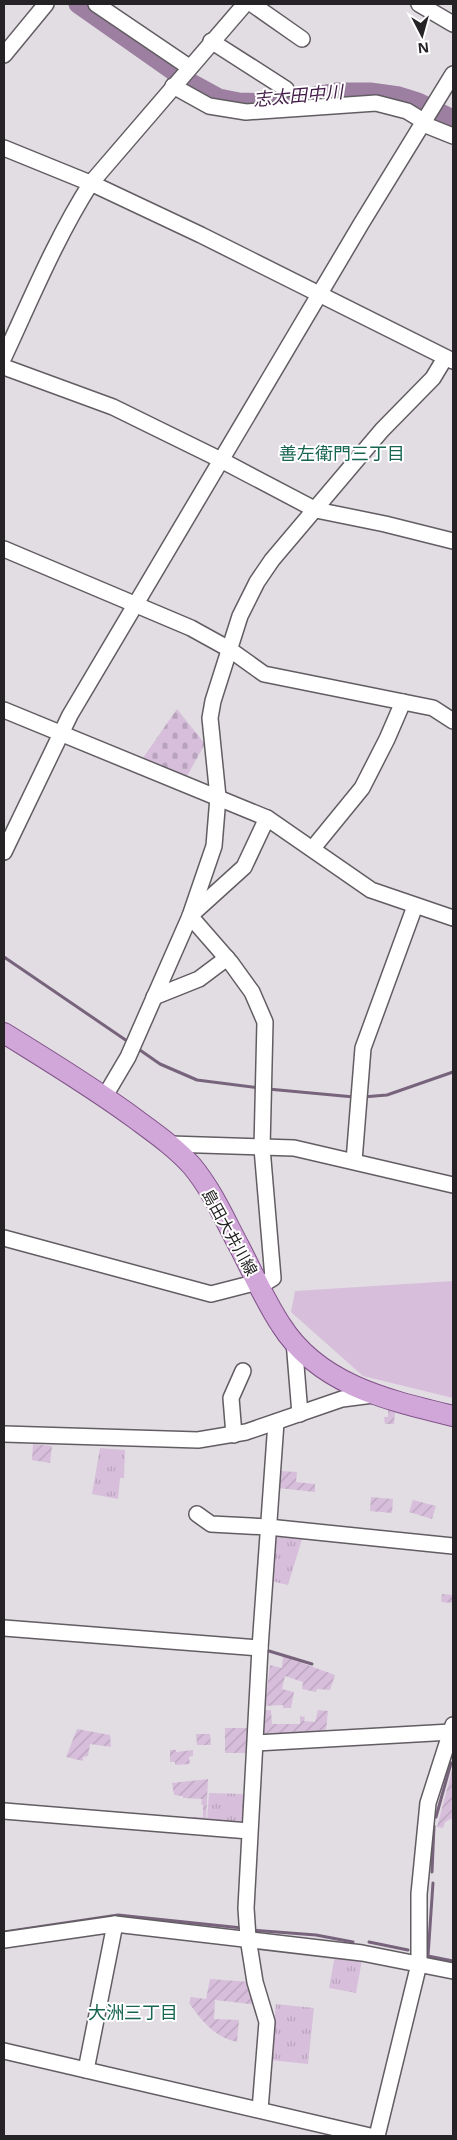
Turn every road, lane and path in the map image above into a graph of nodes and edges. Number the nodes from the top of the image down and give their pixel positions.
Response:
1 (46, 4) edge
2 (96, 4) edge
3 (245, 4) edge
4 (252, 4) edge
5 (419, 4) edge
6 (453, 24) edge
7 (302, 39) dead end
8 (212, 41) junction
9 (4, 55) edge
10 (453, 74) edge
11 (181, 77) junction
12 (286, 89) dead end
13 (425, 121) junction
14 (453, 136) edge
15 (4, 148) edge
16 (91, 183) junction
17 (320, 294) junction
18 (4, 357) edge
19 (449, 360) edge
20 (4, 367) edge
21 (221, 460) junction
22 (316, 510) junction
23 (453, 541) edge
24 (4, 549) edge
25 (134, 605) junction
26 (229, 650) junction
27 (403, 702) junction
28 (4, 710) edge
29 (453, 721) edge
30 (60, 733) junction
31 (218, 797) junction
32 (267, 818) junction
33 (313, 848) junction
34 (4, 852) edge
35 (415, 906) junction
36 (190, 916) junction
37 (453, 918) edge
38 (227, 958) junction
39 (154, 997) junction
40 (4, 1033) edge
41 (105, 1096) junction
42 (170, 1144) junction
43 (262, 1148) junction
44 (354, 1161) junction
45 (453, 1185) edge
46 (4, 1238) edge
47 (259, 1284) junction
48 (294, 1342) junction
49 (243, 1371) dead end
50 (373, 1395) junction
51 (300, 1414) junction
52 (453, 1416) edge
53 (276, 1422) junction
54 (4, 1434) edge
55 (234, 1435) junction
56 (197, 1514) dead end
57 (268, 1527) junction
58 (453, 1546) edge
59 (4, 1628) edge
60 (260, 1648) junction
61 (452, 1729) edge
62 (256, 1743) junction
63 (4, 1811) edge
64 (249, 1831) junction
65 (115, 1924) junction
66 (248, 1938) junction
67 (4, 1940) edge
68 (419, 1964) junction
69 (453, 1971) edge
70 (4, 2051) edge
71 (86, 2070) junction
72 (260, 2110) junction
73 (370, 2136) edge
74 (377, 2136) edge

1 - 9 street
2 - 11 street
3 - 8 street
4 - 7 street
5 - 6 street
8 - 11 street
8 - 12 street
10 - 13 street
11 - 13 street
11 - 16 street
13 - 14 street
13 - 17 street
15 - 16 street
16 - 17 street
16 - 18 street
17 - 19 street
17 - 21 street
19 - 22 street
20 - 21 street
21 - 22 street
21 - 25 street
22 - 23 street
22 - 26 street
24 - 25 street
25 - 26 street
25 - 30 street
26 - 27 street
26 - 31 street
27 - 29 street
27 - 33 street
28 - 30 street
30 - 31 street
30 - 34 street
31 - 32 street
31 - 36 street
32 - 33 street
32 - 36 street
33 - 35 street
35 - 37 street
35 - 44 street
36 - 38 street
36 - 39 street
38 - 39 street
38 - 43 street
39 - 41 street
40 - 41 main road, 島田大井川線
41 - 42 main road, 島田大井川線
42 - 43 street
42 - 47 main road, 島田大井川線
43 - 44 street
43 - 47 street
44 - 45 street
46 - 47 street
47 - 48 main road, 島田大井川線
48 - 50 main road, 島田大井川線
48 - 51 street
49 - 55 street
50 - 51 street
50 - 52 main road, 島田大井川線
51 - 53 street
53 - 55 street
53 - 57 street
54 - 55 street
56 - 57 street
57 - 58 street
57 - 60 street
59 - 60 street
60 - 62 street
61 - 62 street
61 - 68 street
62 - 64 street
63 - 64 street
64 - 66 street
65 - 66 street
65 - 67 street
65 - 71 street
66 - 68 street
66 - 72 street
68 - 69 street
68 - 74 street
70 - 71 street
71 - 72 street
72 - 73 street

